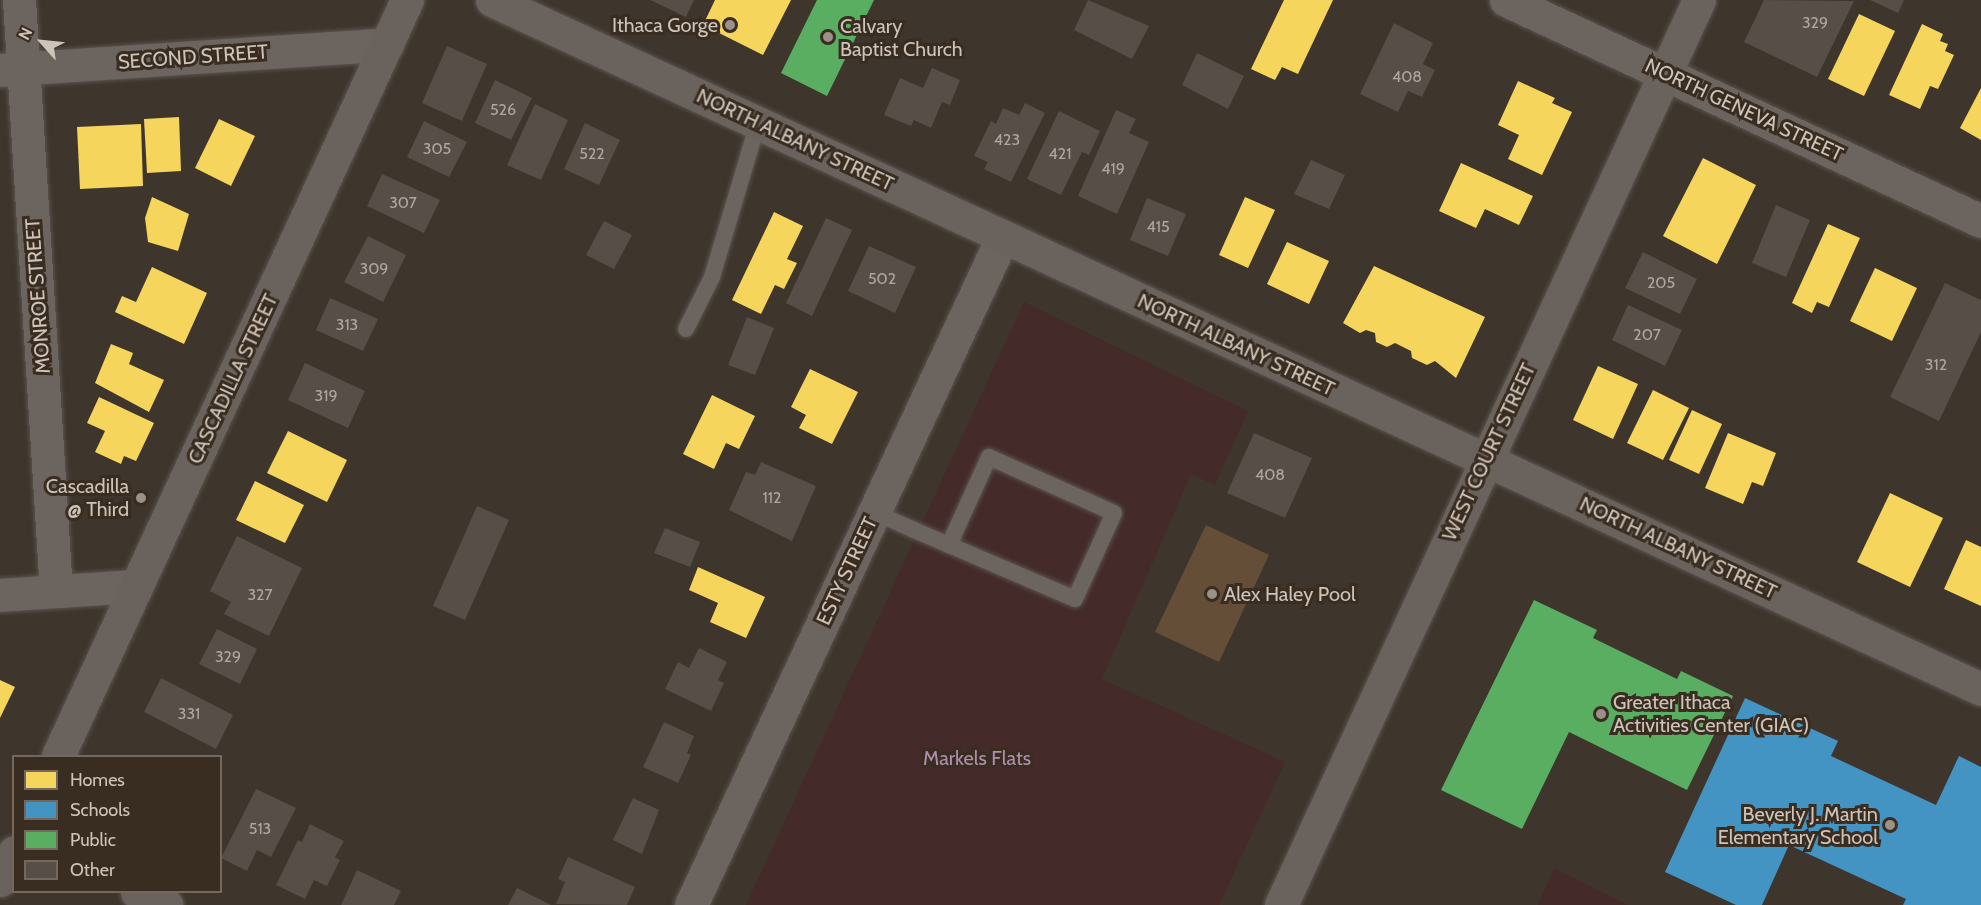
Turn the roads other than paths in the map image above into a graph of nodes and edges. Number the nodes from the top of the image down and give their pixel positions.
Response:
1 (20, 0) edge
2 (406, 0) edge
3 (492, 0) edge
4 (1506, 0) edge
5 (1699, 0) edge
6 (387, 44) junction
7 (12, 69) edge
8 (1665, 74) junction
9 (758, 123) junction
10 (1981, 221) edge
11 (1003, 236) junction
12 (686, 329) dead end
13 (1486, 460) junction
14 (874, 512) junction
15 (950, 545) junction
16 (138, 586) junction
17 (56, 591) junction
18 (0, 595) edge
19 (1981, 689) edge
20 (58, 755) edge
21 (12, 856) edge
22 (0, 880) edge
23 (141, 893) edge
24 (166, 905) edge
25 (691, 905) edge
26 (1281, 905) edge

1 - 7 street, MONROE STREET
2 - 6 street, CASCADILLA STREET
3 - 9 street, NORTH ALBANY STREET
4 - 8 street, NORTH GENEVA STREET
5 - 8 street, WEST COURT STREET
6 - 7 street, SECOND STREET
6 - 16 street, CASCADILLA STREET
7 - 17 street, MONROE STREET
8 - 10 street, NORTH GENEVA STREET
8 - 13 street, WEST COURT STREET
9 - 11 street, NORTH ALBANY STREET
9 - 12 lane
11 - 13 street, NORTH ALBANY STREET
11 - 14 street, ESTY STREET
13 - 19 street, NORTH ALBANY STREET
13 - 26 street, WEST COURT STREET
14 - 15 lane
14 - 25 street, ESTY STREET
15 - 15 lane
16 - 17 street
16 - 20 street, CASCADILLA STREET
17 - 18 street
21 - 22 street
23 - 24 street

